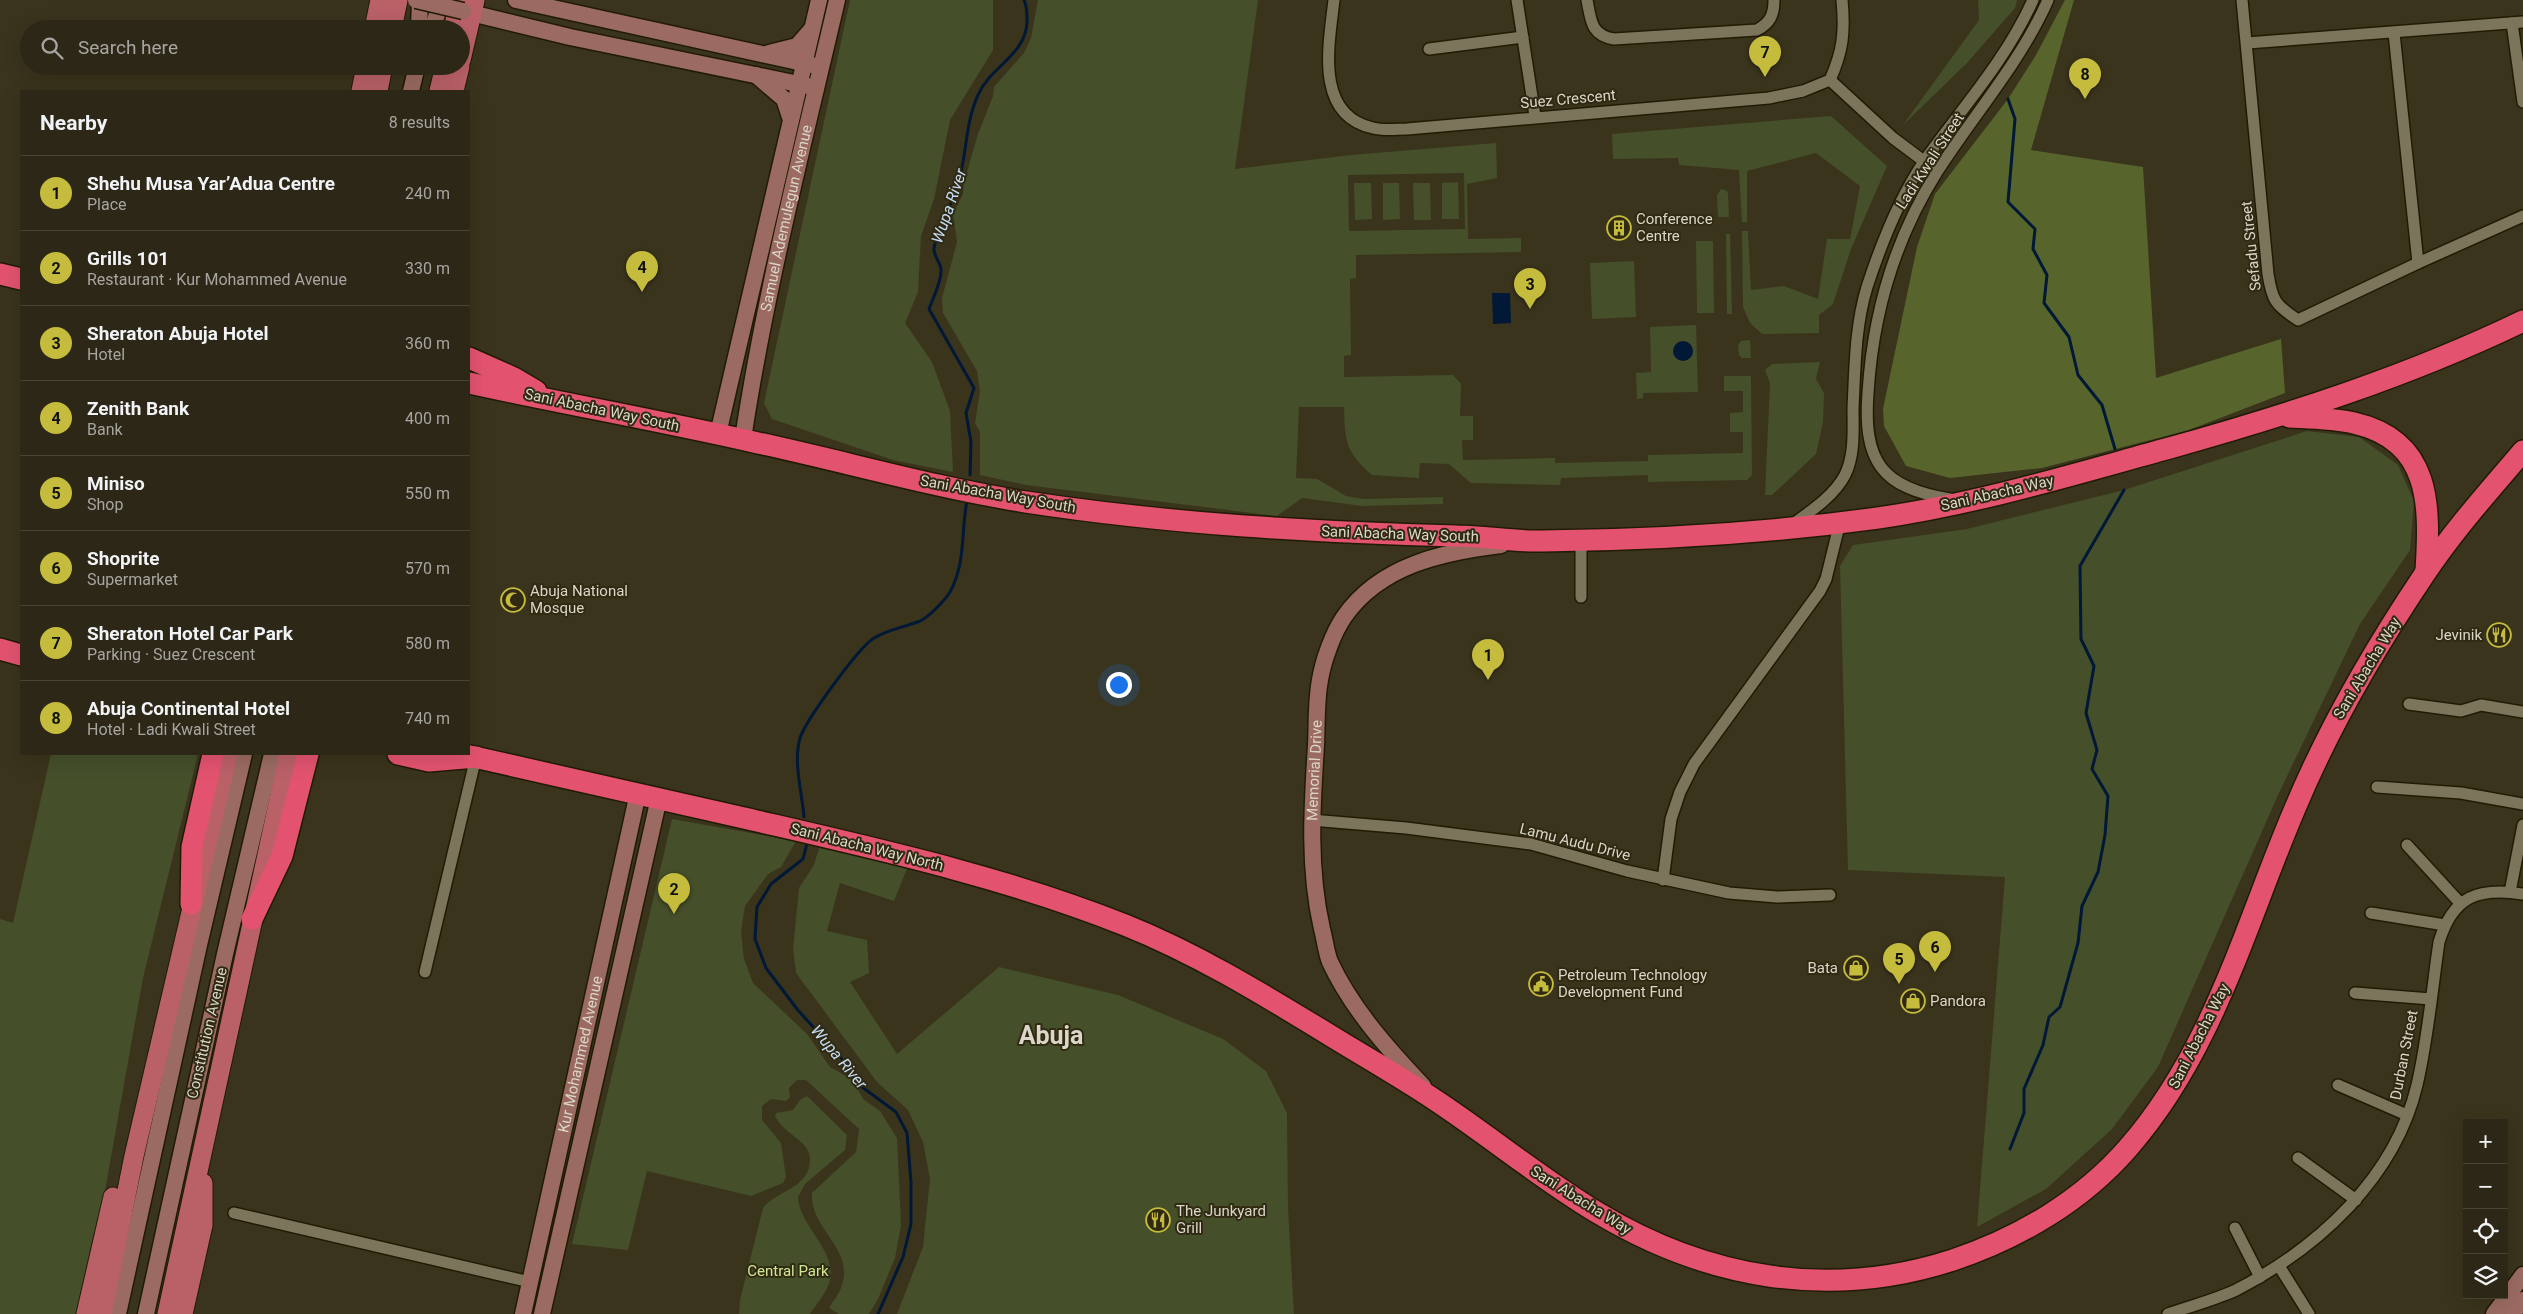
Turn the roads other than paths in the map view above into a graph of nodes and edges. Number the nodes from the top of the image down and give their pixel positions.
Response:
1 (380, 0) edge
2 (398, 0) edge
3 (418, 0) edge
4 (442, 0) edge
5 (516, 0) edge
6 (819, 0) edge
7 (836, 0) edge
8 (1334, 0) edge
9 (1517, 0) edge
10 (1587, 0) edge
11 (1774, 0) edge
12 (1842, 0) edge
13 (2033, 0) edge
14 (2048, 0) edge
15 (2242, 0) edge
16 (467, 6) edge
17 (376, 20) edge
18 (394, 20) edge
19 (419, 20) edge
20 (435, 20) edge
21 (458, 20) edge
22 (465, 20) edge
23 (2518, 22) edge
24 (812, 30) junction
25 (2394, 33) junction
26 (1523, 36) junction
27 (2247, 43) junction
28 (1429, 49) dead end
29 (764, 54) junction
30 (803, 63) junction
31 (821, 66) junction
32 (364, 75) edge
33 (381, 75) edge
34 (415, 75) edge
35 (443, 75) edge
36 (458, 75) edge
37 (756, 75) junction
38 (1830, 80) junction
39 (799, 84) junction
40 (816, 87) junction
41 (360, 90) edge
42 (378, 90) edge
43 (411, 90) edge
44 (439, 90) edge
45 (454, 90) edge
46 (2523, 102) edge
47 (1535, 116) junction
48 (790, 117) junction
49 (1924, 162) junction
50 (1938, 170) junction
51 (2523, 216) edge
52 (2418, 263) junction
53 (0, 274) edge
54 (20, 279) edge
55 (2523, 321) edge
56 (470, 358) edge
57 (470, 383) edge
58 (552, 400) junction
59 (2278, 416) junction
60 (718, 434) junction
61 (744, 439) junction
62 (2523, 451) edge
63 (1964, 501) junction
64 (1840, 522) junction
65 (1788, 528) junction
66 (1581, 540) junction
67 (1535, 542) junction
68 (2426, 571) junction
69 (1581, 597) dead end
70 (0, 650) edge
71 (20, 655) edge
72 (2409, 704) dead end
73 (2523, 712) edge
74 (213, 755) edge
75 (228, 755) edge
76 (244, 755) edge
77 (272, 755) edge
78 (289, 755) edge
79 (308, 755) edge
80 (402, 755) edge
81 (469, 755) edge
82 (2377, 787) dead end
83 (648, 795) junction
84 (2523, 804) edge
85 (1311, 820) junction
86 (211, 826) junction
87 (2523, 826) edge
88 (271, 835) junction
89 (2407, 845) dead end
90 (1663, 880) junction
91 (2510, 892) junction
92 (2523, 894) edge
93 (1830, 895) dead end
94 (2460, 903) junction
95 (191, 904) joint
96 (2371, 914) dead end
97 (252, 919) joint
98 (2444, 925) junction
99 (425, 972) dead end
100 (1256, 990) joint
101 (2355, 993) dead end
102 (2431, 999) junction
103 (2338, 1085) dead end
104 (1439, 1102) junction
105 (2407, 1115) junction
106 (2298, 1158) dead end
107 (2356, 1200) junction
108 (124, 1209) junction
109 (234, 1213) dead end
110 (195, 1222) junction
111 (2235, 1228) dead end
112 (2279, 1266) junction
113 (2523, 1275) edge
114 (2260, 1277) junction
115 (530, 1282) junction
116 (2523, 1300) edge
117 (86, 1314) edge
118 (102, 1314) edge
119 (118, 1314) edge
120 (146, 1314) edge
121 (167, 1314) edge
122 (183, 1314) edge
123 (523, 1314) edge
124 (542, 1314) edge
125 (2168, 1314) edge
126 (2309, 1314) edge
127 (2494, 1314) edge
128 (2512, 1314) edge

1 - 17 main road
2 - 18 main road
3 - 16 main road, bridge
3 - 19 main road
4 - 20 main road
5 - 29 main road
6 - 24 main road, Samuel Ademulegun Avenue
7 - 31 main road, Samuel Ademulegun Avenue
8 - 47 street, Suez Crescent
9 - 26 street
10 - 11 street
12 - 38 street
13 - 49 street, Ladi Kwali Street
14 - 50 street, Ladi Kwali Street
15 - 27 street, Sefadu Street
16 - 21 main road
16 - 22 main road
16 - 37 main road
23 - 25 street
23 - 46 street
24 - 29 main road
24 - 30 main road, Samuel Ademulegun Avenue
25 - 27 street
25 - 52 street
26 - 28 street
26 - 47 street
27 - 52 street, Sefadu Street
29 - 30 main road
30 - 31 main road
30 - 39 main road, Samuel Ademulegun Avenue
31 - 40 main road, Samuel Ademulegun Avenue
32 - 41 main road
33 - 42 main road
34 - 43 main road
35 - 44 main road
36 - 45 main road
37 - 39 main road
37 - 48 main road
38 - 47 street, Suez Crescent
38 - 49 street
39 - 40 main road
39 - 48 main road, Samuel Ademulegun Avenue
40 - 61 main road, Samuel Ademulegun Avenue
48 - 60 main road, Samuel Ademulegun Avenue
49 - 50 street
49 - 65 street, Ladi Kwali Street
50 - 63 street, Ladi Kwali Street
51 - 52 street, Sefadu Street
53 - 54 highway
55 - 59 highway, Sani Abacha Way
56 - 58 highway
57 - 58 highway, Sani Abacha Way South
58 - 60 highway, Sani Abacha Way South
59 - 63 highway, Sani Abacha Way
59 - 68 highway
60 - 61 highway, Sani Abacha Way South
61 - 67 highway, Sani Abacha Way South
62 - 68 highway, Sani Abacha Way
63 - 64 highway, Sani Abacha Way
64 - 65 highway, Sani Abacha Way
64 - 90 street
65 - 66 highway, Sani Abacha Way
66 - 67 highway, Sani Abacha Way
66 - 69 street
67 - 85 main road, Memorial Drive
68 - 104 highway, Sani Abacha Way
70 - 71 highway
72 - 73 street
74 - 86 highway
75 - 86 main road, Constitution Avenue
76 - 86 main road, Constitution Avenue
77 - 88 main road, Constitution Avenue
78 - 88 main road, Constitution Avenue
79 - 88 highway
80 - 81 highway, Sani Abacha Way North
81 - 83 highway, Sani Abacha Way North
81 - 99 street
82 - 84 street
83 - 100 highway, Sani Abacha Way North
83 - 115 main road, Kur Mohammed Avenue
83 - 124 main road, Kur Mohammed Avenue
85 - 90 street, Lamu Audu Drive
85 - 104 main road, Memorial Drive
86 - 95 highway
86 - 108 main road, Constitution Avenue
87 - 91 street
88 - 97 highway
88 - 120 main road, Constitution Avenue
89 - 94 street
90 - 93 street, Lamu Audu Drive
91 - 92 street
91 - 94 street
94 - 98 street, Durban Street
95 - 108 main road
96 - 98 street
97 - 110 main road, Constitution Avenue
98 - 102 street, Durban Street
100 - 104 highway, Sani Abacha Way
101 - 102 street
102 - 105 street, Durban Street
103 - 105 street
105 - 107 street, Durban Street
106 - 107 street
107 - 112 street, Durban Street
108 - 117 main road
108 - 118 main road, Constitution Avenue
108 - 119 main road, Constitution Avenue
109 - 115 street
110 - 121 main road, Constitution Avenue
110 - 122 main road
111 - 114 street
112 - 114 street, Durban Street
112 - 126 street
113 - 127 main road
114 - 125 street, Durban Street
115 - 123 main road, Kur Mohammed Avenue
116 - 128 main road

